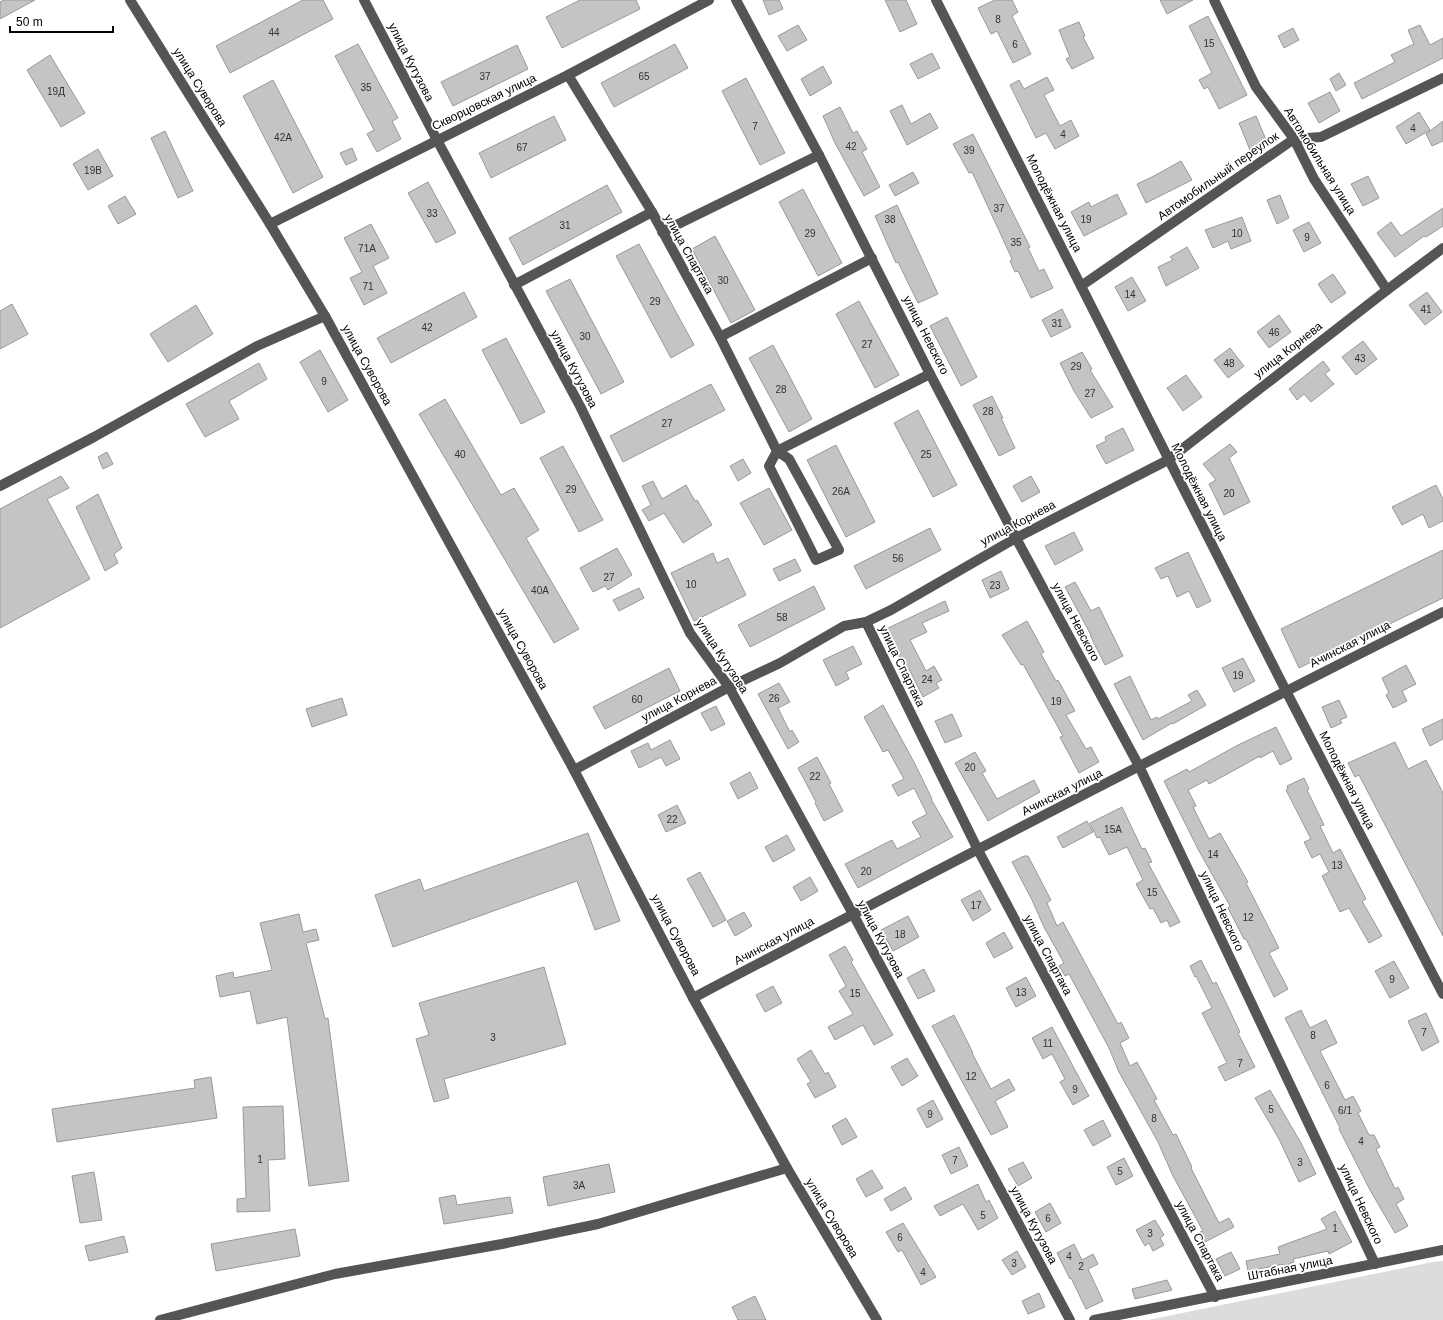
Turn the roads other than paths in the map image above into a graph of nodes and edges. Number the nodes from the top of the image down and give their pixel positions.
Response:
1 (130, 0) edge
2 (364, 0) edge
3 (708, 0) edge
4 (736, 0) edge
5 (936, 0) edge
6 (1214, 0) edge
7 (568, 75) junction
8 (1443, 78) edge
9 (1294, 139) junction
10 (437, 140) junction
11 (819, 155) junction
12 (652, 212) junction
13 (270, 224) junction
14 (662, 232) junction
15 (1443, 248) edge
16 (872, 258) junction
17 (514, 285) junction
18 (1081, 286) junction
19 (1387, 290) junction
20 (325, 316) junction
21 (720, 337) junction
22 (930, 374) junction
23 (777, 451) junction
24 (1168, 460) junction
25 (0, 486) edge
26 (1016, 538) junction
27 (1443, 612) edge
28 (866, 622) junction
29 (729, 687) junction
30 (1286, 691) junction
31 (1139, 766) junction
32 (574, 770) junction
33 (978, 850) junction
34 (853, 914) junction
35 (1443, 994) edge
36 (694, 998) junction
37 (787, 1168) junction
38 (1443, 1250) edge
39 (1375, 1264) junction
40 (1215, 1296) junction
41 (160, 1320) edge
42 (877, 1320) edge
43 (1070, 1320) edge
44 (1094, 1320) edge

1 - 13 street, улица Суворова
2 - 10 street, улица Кутузова
3 - 7 street, Скворцовская улица
4 - 11 street, улица Невского
5 - 18 street, Молодёжная улица
6 - 9 street, Автомобильная улица
7 - 10 street, Скворцовская улица
7 - 12 street, улица Спартака
8 - 9 street, Автомобильный переулок
9 - 18 street, Автомобильный переулок
9 - 19 street, Автомобильная улица
10 - 13 street, Скворцовская улица
10 - 17 street, улица Кутузова
11 - 14 street
11 - 16 street, улица Невского
12 - 14 street, улица Спартака
12 - 17 street
13 - 20 street, улица Суворова
14 - 21 street, улица Спартака
15 - 19 street, улица Корнева
16 - 21 street
16 - 22 street, улица Невского
17 - 29 street, улица Кутузова
18 - 24 street, Молодёжная улица
19 - 24 street, улица Корнева
20 - 25 street
20 - 32 street, улица Суворова
21 - 23 street, улица Спартака
22 - 23 street
22 - 26 street, улица Невского
23 - 23 street
24 - 26 street, улица Корнева
24 - 30 street, Молодёжная улица
26 - 28 street, улица Корнева
26 - 31 street, улица Невского
27 - 30 street, Ачинская улица
28 - 29 street, улица Корнева
28 - 33 street, улица Спартака
29 - 32 street, улица Корнева
29 - 34 street, улица Кутузова
30 - 31 street, Ачинская улица
30 - 35 street, Молодёжная улица
31 - 33 street, Ачинская улица
31 - 39 street, улица Невского
32 - 36 street, улица Суворова
33 - 34 street, Ачинская улица
33 - 40 street, улица Спартака
34 - 36 street, Ачинская улица
34 - 43 street, улица Кутузова
36 - 37 street, улица Суворова
37 - 41 street
37 - 42 street, улица Суворова
38 - 39 street, Штабная улица
39 - 40 street, Штабная улица
40 - 44 street, Штабная улица

